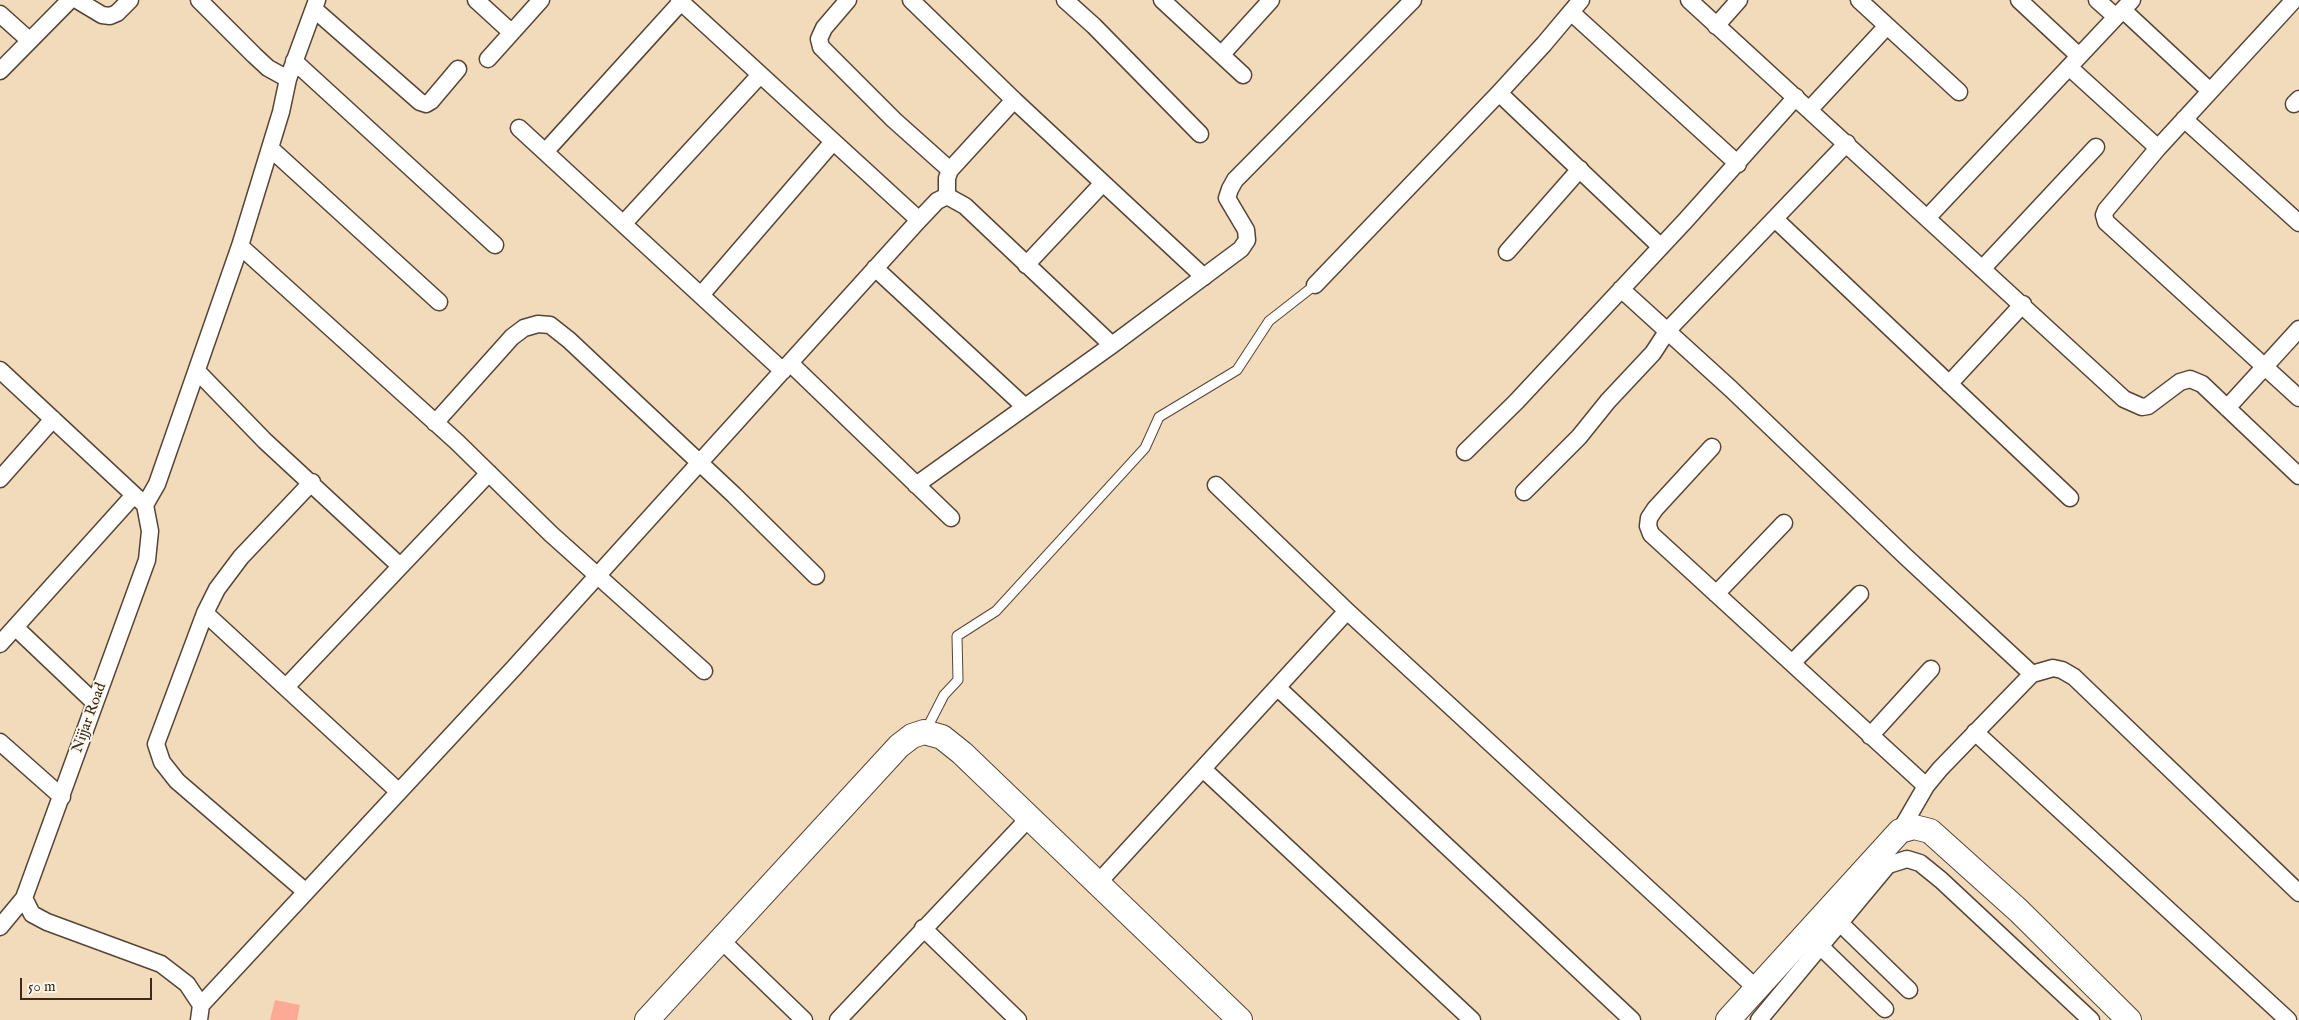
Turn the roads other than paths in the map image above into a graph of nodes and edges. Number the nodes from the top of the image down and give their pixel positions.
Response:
1 (70, 0) edge
2 (77, 0) edge
3 (130, 0) edge
4 (199, 0) edge
5 (476, 0) edge
6 (541, 0) edge
7 (848, 0) edge
8 (911, 0) edge
9 (1065, 0) edge
10 (1271, 0) edge
11 (1413, 0) edge
12 (1689, 0) edge
13 (1739, 0) edge
14 (1859, 0) edge
15 (2019, 0) edge
16 (2097, 0) edge
17 (2294, 0) edge
18 (680, 1) edge
19 (1171, 3) edge
20 (316, 5) edge
21 (1576, 6) edge
22 (2124, 9) edge
23 (0, 14) edge
24 (1716, 26) junction
25 (1887, 26) junction
26 (511, 32) junction
27 (29, 40) junction
28 (1222, 54) junction
29 (488, 59) dead end
30 (294, 61) junction
31 (2074, 62) junction
32 (458, 69) dead end
33 (0, 71) edge
34 (760, 75) junction
35 (1243, 75) dead end
36 (288, 79) junction
37 (2210, 91) junction
38 (1959, 92) dead end
39 (1499, 93) junction
40 (1796, 97) junction
41 (1014, 100) junction
42 (1810, 109) junction
43 (2184, 119) junction
44 (519, 128) dead end
45 (1200, 134) dead end
46 (832, 143) junction
47 (1847, 143) junction
48 (2096, 147) dead end
49 (270, 148) junction
50 (2158, 148) junction
51 (545, 152) junction
52 (1738, 164) junction
53 (1580, 169) junction
54 (950, 170) junction
55 (1103, 183) junction
56 (947, 196) junction
57 (1928, 217) junction
58 (919, 220) junction
59 (1775, 220) junction
60 (624, 223) junction
61 (2299, 223) edge
62 (494, 245) dead end
63 (240, 246) junction
64 (1661, 246) junction
65 (1507, 252) dead end
66 (1026, 265) junction
67 (875, 268) junction
68 (1982, 269) junction
69 (1204, 277) junction
70 (1316, 285) joint
71 (1621, 289) junction
72 (701, 295) junction
73 (439, 302) dead end
74 (2023, 304) junction
75 (2299, 329) edge
76 (1668, 330) junction
77 (1112, 345) junction
78 (2265, 366) junction
79 (786, 367) junction
80 (0, 370) edge
81 (196, 371) junction
82 (1949, 384) junction
83 (2299, 398) edge
84 (1024, 406) junction
85 (2227, 408) junction
86 (53, 419) junction
87 (435, 423) junction
88 (1712, 446) dead end
89 (1465, 452) dead end
90 (699, 464) junction
91 (489, 473) junction
92 (2299, 476) edge
93 (0, 479) edge
94 (312, 482) junction
95 (916, 485) junction
96 (1216, 485) dead end
97 (1524, 492) dead end
98 (2070, 498) dead end
99 (140, 500) junction
100 (951, 518) dead end
101 (1784, 523) dead end
102 (400, 566) junction
103 (597, 575) junction
104 (816, 576) dead end
105 (1716, 594) junction
106 (1860, 594) dead end
107 (1347, 611) junction
108 (205, 612) junction
109 (15, 627) junction
110 (0, 644) edge
111 (1792, 663) junction
112 (1931, 669) dead end
113 (704, 671) dead end
114 (2032, 674) junction
115 (286, 687) junction
116 (1278, 688) junction
117 (95, 703) junction
118 (924, 732) junction
119 (1975, 732) junction
120 (1870, 736) junction
121 (0, 742) edge
122 (1203, 769) junction
123 (1926, 786) junction
124 (399, 792) junction
125 (62, 797) junction
126 (1029, 818) junction
127 (1900, 831) junction
128 (1097, 884) junction
129 (306, 892) junction
130 (2299, 893) edge
131 (24, 898) junction
132 (1840, 923) junction
133 (1, 924) edge
134 (923, 928) junction
135 (720, 940) junction
136 (1821, 947) junction
137 (1756, 988) junction
138 (1909, 990) dead end
139 (1885, 1009) dead end
140 (200, 1013) edge
141 (1761, 1019) edge
142 (647, 1020) edge
143 (804, 1020) edge
144 (838, 1020) edge
145 (1018, 1020) edge
146 (1240, 1020) edge
147 (1472, 1020) edge
148 (1632, 1020) edge
149 (1728, 1020) edge
150 (2091, 1020) edge
151 (2129, 1020) edge
152 (2288, 1020) edge

1 - 27 street
2 - 3 street
4 - 36 street
5 - 26 street
6 - 26 street
7 - 54 street
8 - 41 street
9 - 45 street
10 - 28 street
11 - 69 street
12 - 24 street
13 - 24 street
14 - 25 street
15 - 31 street
16 - 22 street
17 - 37 street
18 - 34 street
18 - 51 street
19 - 28 street
20 - 30 street
20 - 32 street
21 - 39 street
21 - 52 street
22 - 31 street
22 - 37 street
23 - 27 street
24 - 40 street
25 - 38 street
25 - 42 street
26 - 29 street
27 - 33 street
28 - 35 street
30 - 36 street
30 - 62 street
31 - 50 street
31 - 57 street
34 - 46 street
34 - 60 street
36 - 49 street
37 - 43 street
39 - 53 street
39 - 70 street
40 - 42 street
40 - 52 street
41 - 54 street
41 - 55 street
42 - 47 street
43 - 50 street
43 - 61 street
44 - 51 street
46 - 58 street
46 - 72 street
47 - 57 street
47 - 59 street
48 - 68 street
49 - 63 street
49 - 73 street
50 - 78 street
51 - 60 street
52 - 64 street
53 - 64 street
53 - 65 street
54 - 56 street
55 - 66 street
55 - 69 street
56 - 58 street
56 - 66 street
57 - 68 street
58 - 67 street
59 - 76 street
59 - 82 street
60 - 72 street
63 - 81 street
63 - 87 street
64 - 71 street
66 - 77 street
67 - 79 street
67 - 84 street
68 - 74 street
69 - 77 street
70 - 118 lane
71 - 76 street
71 - 89 street
72 - 79 street
74 - 82 street
74 - 85 street
75 - 78 street
76 - 97 street
76 - 114 street
77 - 84 street
78 - 83 street
78 - 85 street
79 - 90 street
79 - 95 street
80 - 86 street
81 - 94 street
81 - 99 street
82 - 98 street
84 - 95 street
85 - 92 street
86 - 93 street
86 - 99 street
87 - 90 street
87 - 91 street
88 - 105 street
90 - 103 street
90 - 104 street
91 - 102 street
91 - 103 street
94 - 102 street
94 - 108 street
95 - 100 street
96 - 107 street
99 - 109 street
99 - 117 street, Nijjar Road
101 - 105 street
102 - 115 street
103 - 113 street
103 - 124 street
105 - 111 street
106 - 111 street
107 - 116 street
107 - 137 street
108 - 115 street
108 - 129 street
109 - 110 street
109 - 117 street
111 - 120 street
112 - 120 street
114 - 119 street
114 - 130 street
115 - 124 street
116 - 122 street
116 - 148 street
117 - 125 street, Nijjar Road
118 - 126 street
118 - 135 street
119 - 123 street
119 - 152 street
120 - 123 street
121 - 125 street
122 - 128 street
122 - 147 street
123 - 127 street
124 - 129 street
125 - 131 street, Nijjar Road
126 - 128 street
126 - 134 street
127 - 137 street
127 - 151 street
128 - 146 street
129 - 140 street
131 - 133 street, Nijjar Road
131 - 140 street
132 - 136 street
132 - 138 street
132 - 150 street
134 - 144 street
134 - 145 street
135 - 142 street
135 - 143 street
136 - 139 street
136 - 141 street
137 - 149 street

